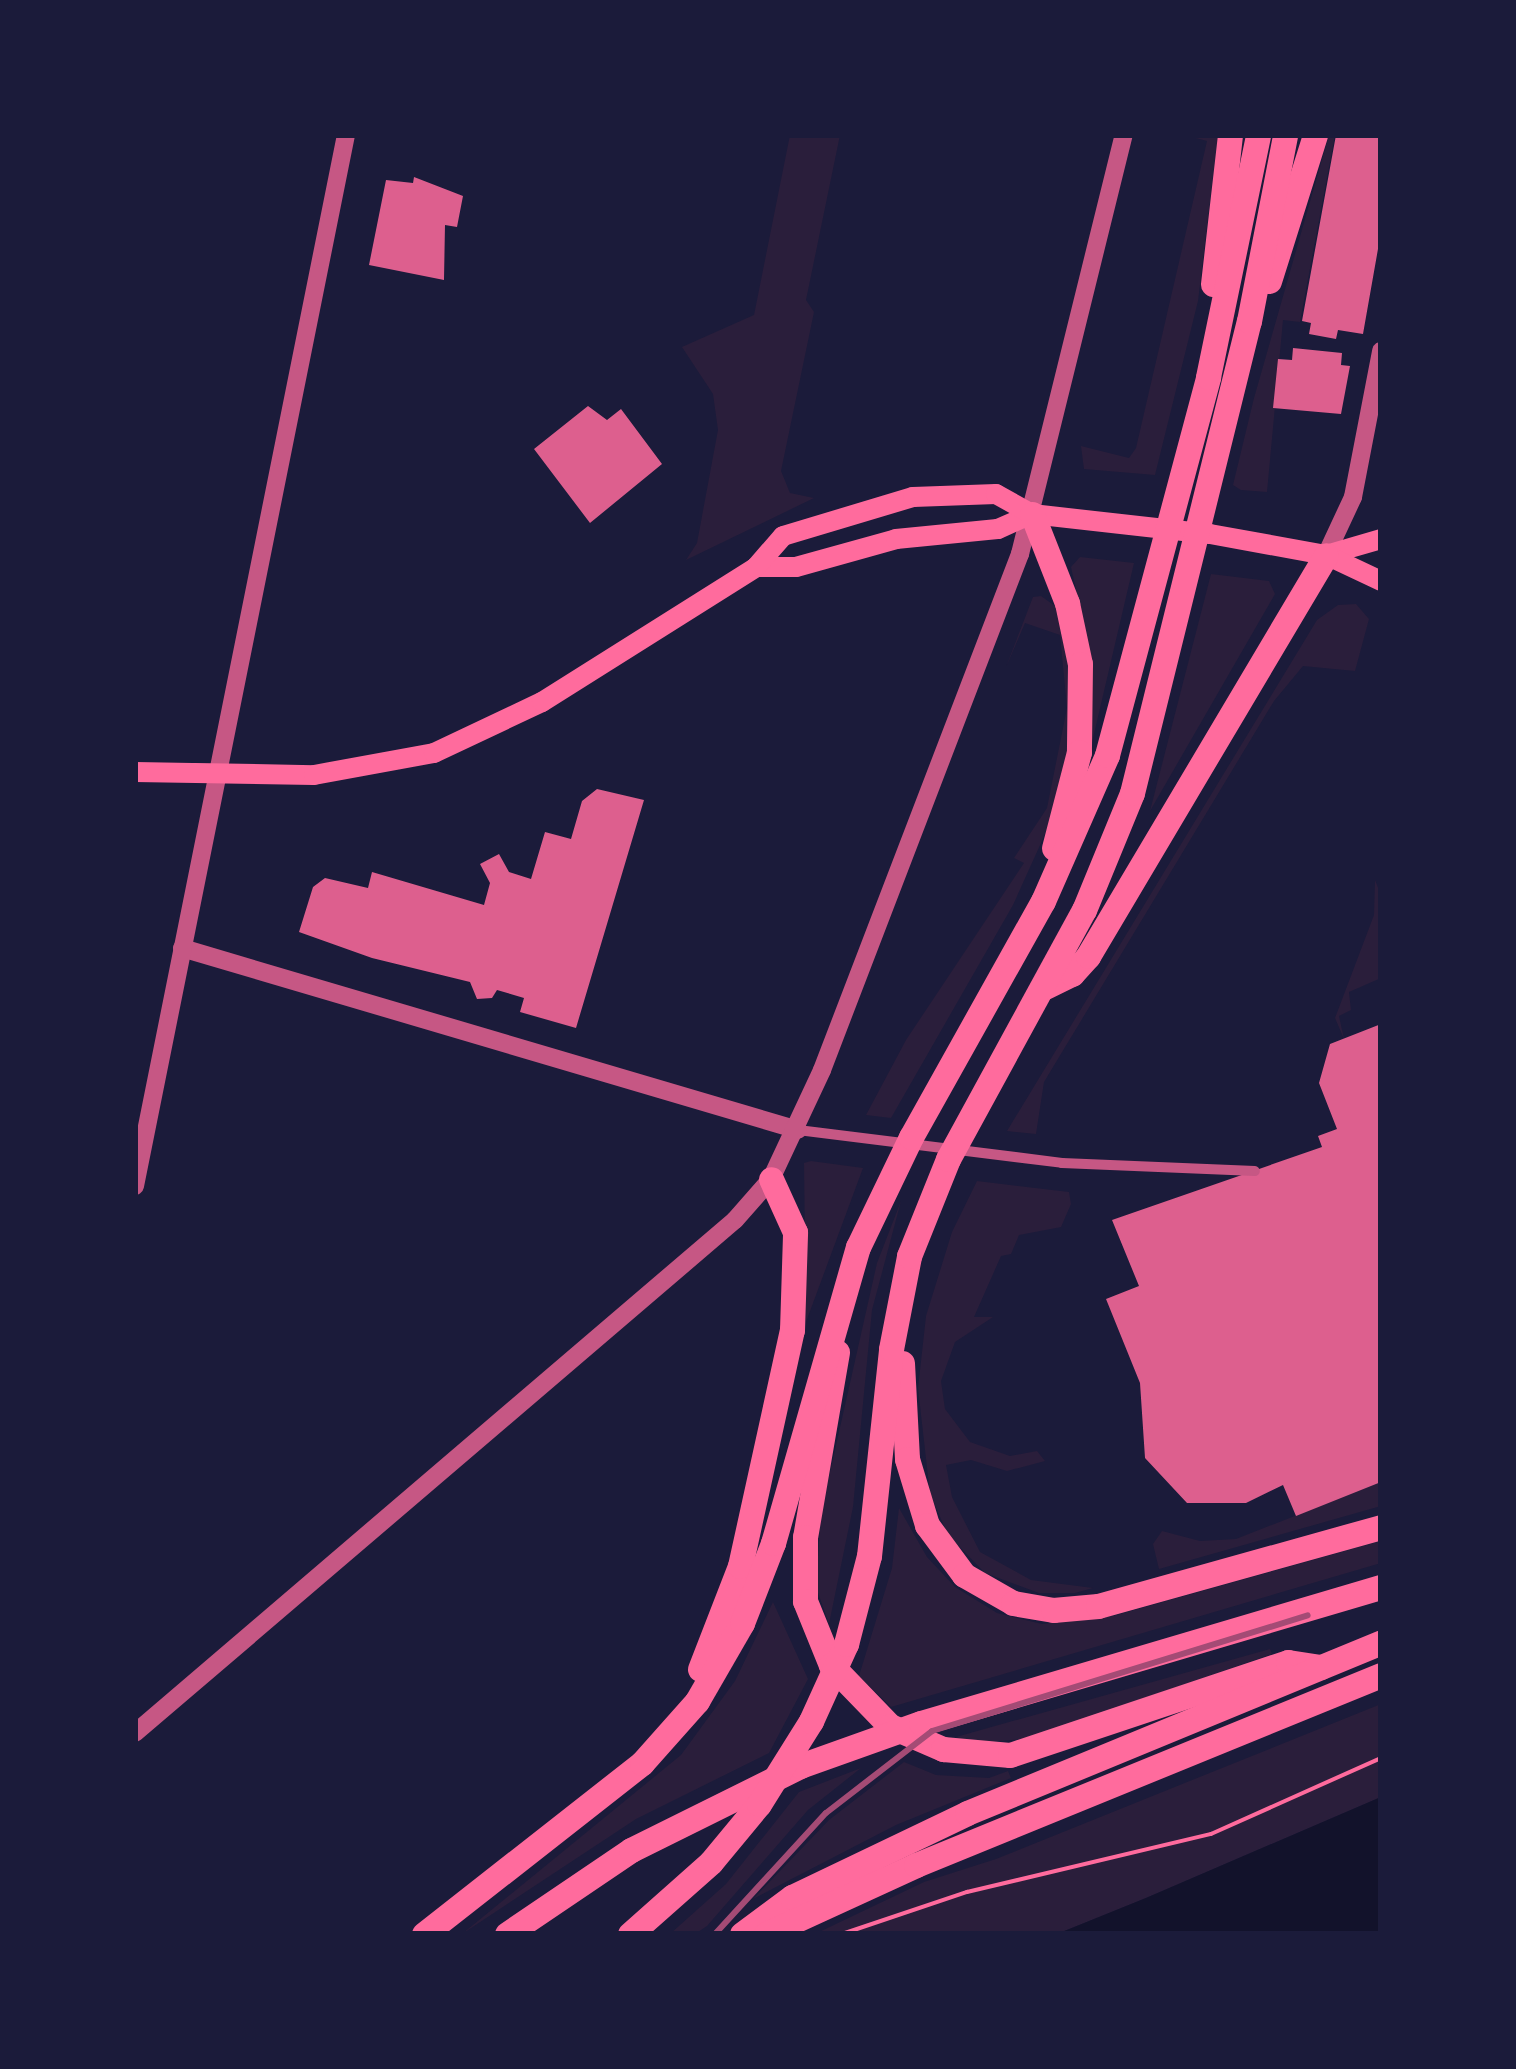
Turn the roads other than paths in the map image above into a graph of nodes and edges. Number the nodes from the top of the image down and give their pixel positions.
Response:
1 (346, 135) edge
2 (1124, 135) edge
3 (1230, 135) edge
4 (1258, 135) edge
5 (1286, 135) edge
6 (1316, 135) edge
7 (1249, 322) junction
8 (1381, 351) edge
9 (1194, 435) junction
10 (1032, 514) junction
11 (1381, 539) edge
12 (1326, 555) junction
13 (756, 567) junction
14 (1381, 581) edge
15 (135, 772) edge
16 (217, 775) junction
17 (1036, 915) junction
18 (182, 948) junction
19 (1045, 987) junction
20 (798, 1130) junction
21 (1256, 1171) dead end
22 (771, 1178) junction
23 (135, 1186) edge
24 (840, 1292) junction
25 (896, 1316) junction
26 (1381, 1526) edge
27 (1381, 1587) edge
28 (1381, 1642) edge
29 (1321, 1667) junction
30 (1381, 1675) edge
31 (135, 1733) edge
32 (642, 1763) junction
33 (424, 1934) edge
34 (507, 1934) edge
35 (630, 1934) edge
36 (742, 1934) edge
37 (766, 1934) edge

1 - 16 street
2 - 10 street
3 - 9 highway
4 - 9 highway
5 - 7 highway
6 - 7 highway
7 - 19 highway
8 - 12 street
9 - 17 highway
10 - 12 main road
10 - 13 main road
10 - 13 main road
10 - 17 highway
10 - 20 street
11 - 12 main road
12 - 14 main road
12 - 19 highway
13 - 16 main road
15 - 16 main road
16 - 18 street
17 - 24 highway
18 - 20 street
18 - 23 street
19 - 25 highway
20 - 21 street
20 - 22 street
22 - 31 street
22 - 32 highway
24 - 29 highway
24 - 32 highway
25 - 26 highway
25 - 35 highway
27 - 34 highway
28 - 29 highway
29 - 36 highway
30 - 37 highway
32 - 33 highway

